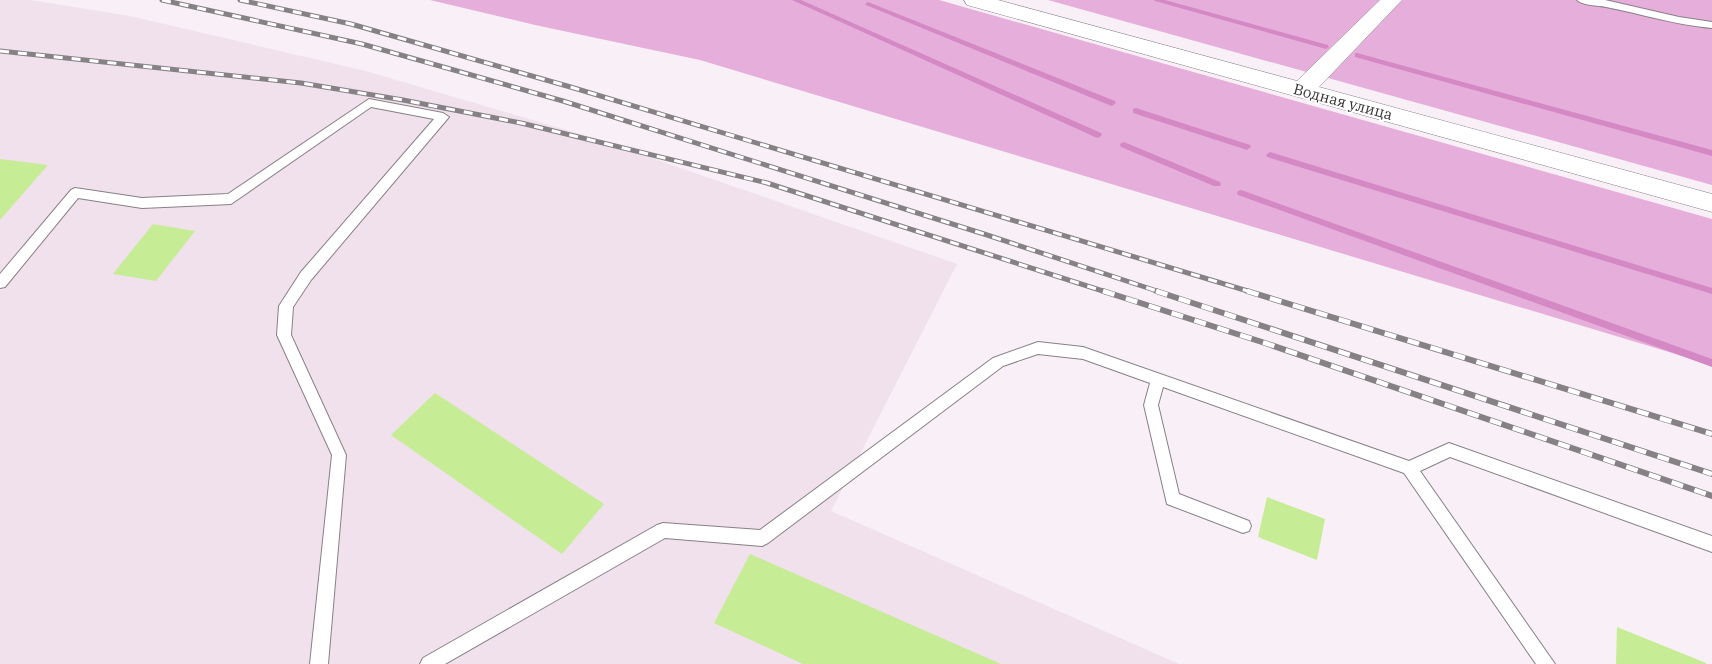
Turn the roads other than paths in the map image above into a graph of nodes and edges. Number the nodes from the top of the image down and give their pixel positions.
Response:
1 (974, 0) edge
2 (1392, 0) edge
3 (1582, 0) edge
4 (1712, 25) edge
5 (1302, 90) junction
6 (1712, 202) edge
7 (0, 283) edge
8 (1158, 378) junction
9 (1409, 468) junction
10 (1243, 526) dead end
11 (1712, 544) edge
12 (319, 664) edge
13 (429, 664) edge
14 (1546, 664) edge

1 - 5 street, Водная улица
2 - 5 street
3 - 4 lane
5 - 6 street, Водная улица
7 - 12 lane
8 - 9 lane
8 - 10 lane
8 - 13 lane
9 - 11 lane
9 - 14 lane

